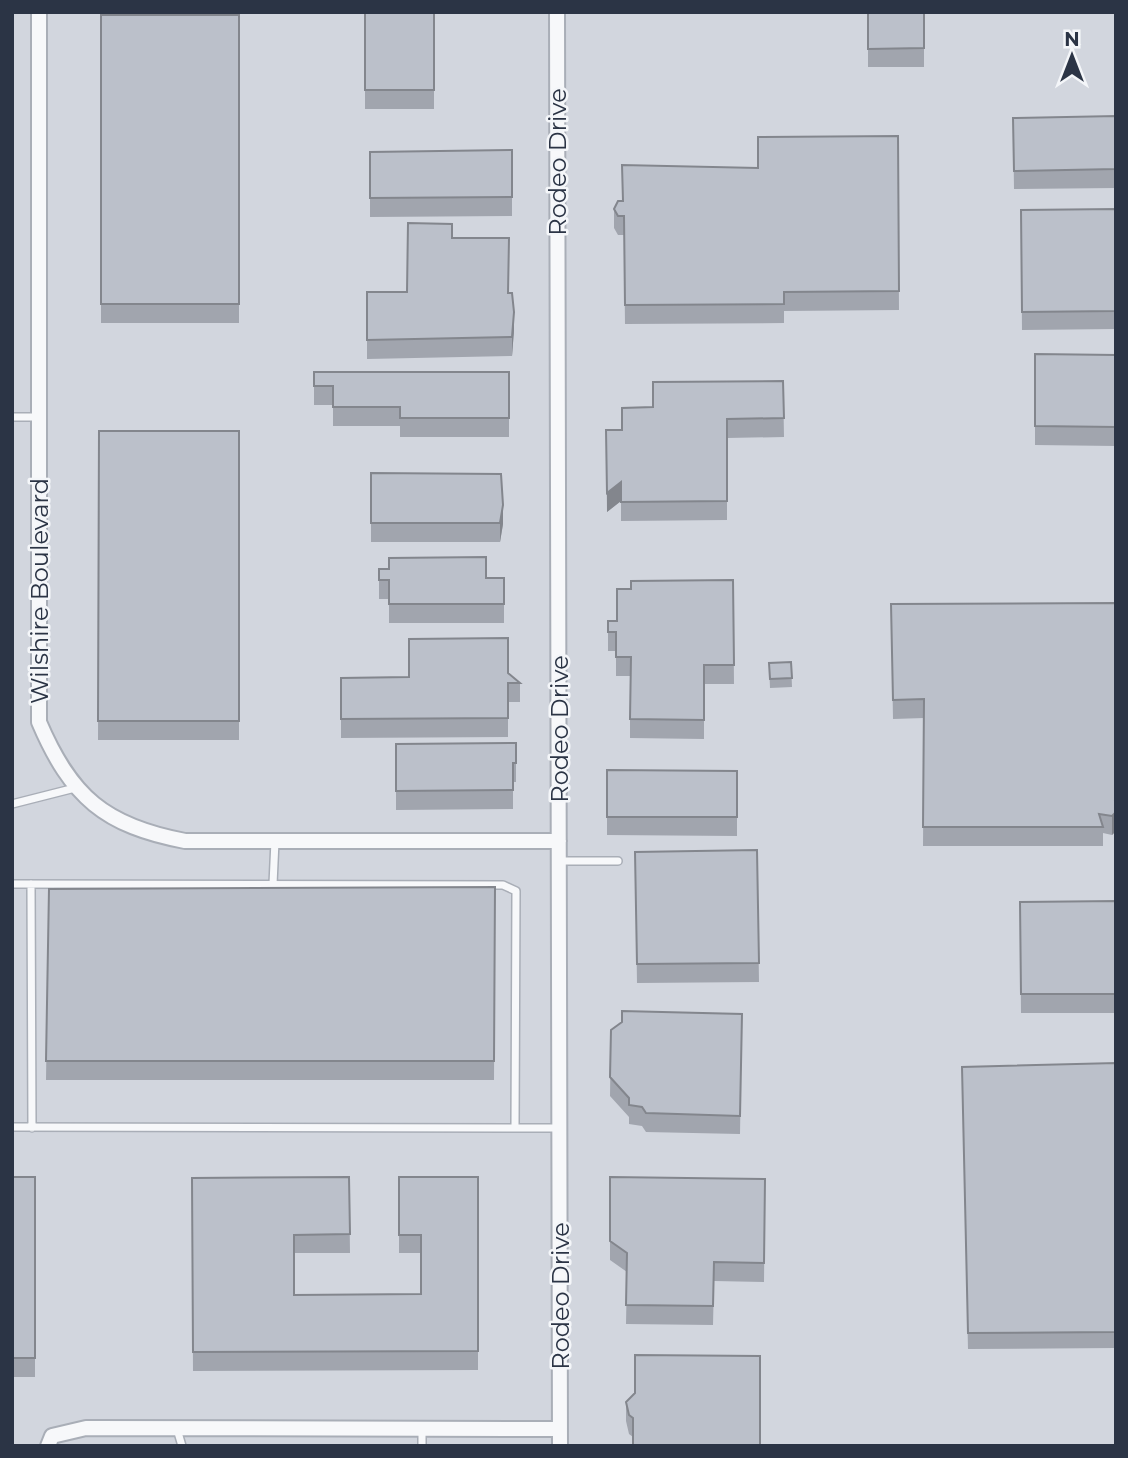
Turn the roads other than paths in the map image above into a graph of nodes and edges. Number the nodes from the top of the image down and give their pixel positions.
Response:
1 (39, 12) edge
2 (557, 12) edge
3 (12, 417) edge
4 (39, 417) junction
5 (75, 789) junction
6 (12, 804) edge
7 (275, 841) junction
8 (559, 841) junction
9 (559, 861) junction
10 (618, 861) dead end
11 (12, 884) edge
12 (31, 884) junction
13 (272, 884) junction
14 (12, 1127) edge
15 (32, 1128) junction
16 (515, 1128) junction
17 (559, 1128) junction
18 (177, 1428) junction
19 (422, 1429) junction
20 (561, 1429) junction
21 (48, 1446) edge
22 (182, 1446) edge
23 (422, 1446) edge
24 (561, 1446) edge

1 - 4 street, Wilshire Boulevard
2 - 8 street, Rodeo Drive
3 - 4 lane
4 - 5 street, Wilshire Boulevard
5 - 6 lane
5 - 7 street, Wilshire Boulevard
7 - 8 street, Wilshire Boulevard
7 - 13 lane
8 - 9 street, Rodeo Drive
9 - 10 lane
9 - 17 street, Rodeo Drive
11 - 12 lane
12 - 13 lane
12 - 15 lane
13 - 16 lane
14 - 15 lane
15 - 16 lane
16 - 17 lane
17 - 20 street, Rodeo Drive
18 - 19 street
18 - 21 street
18 - 22 lane
19 - 20 street
19 - 23 lane
20 - 24 street, Rodeo Drive

